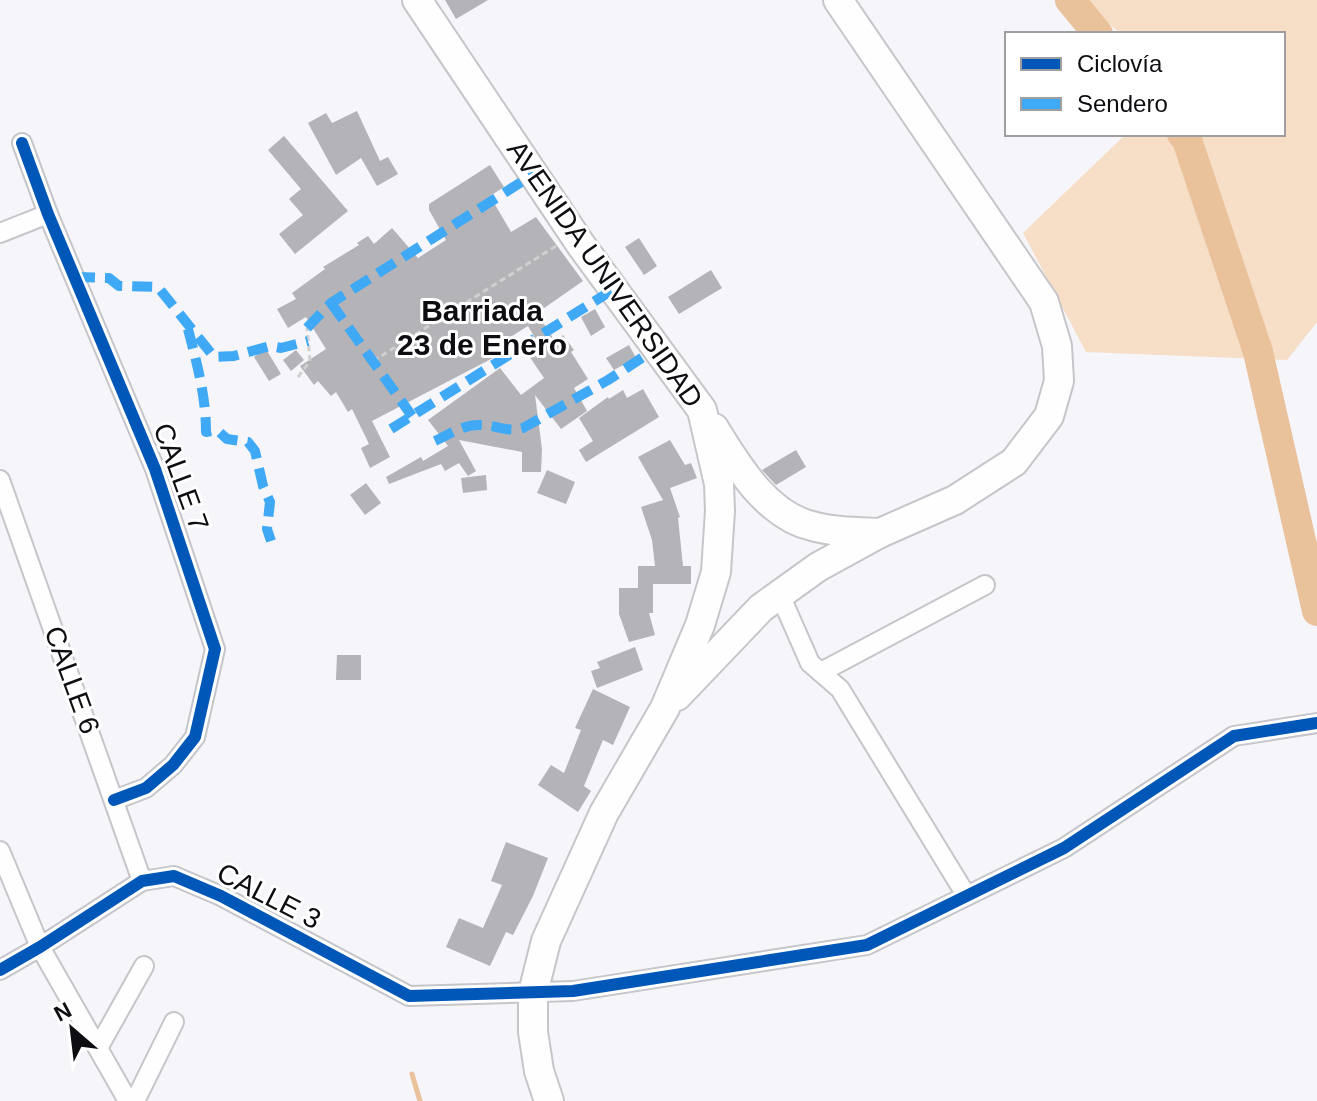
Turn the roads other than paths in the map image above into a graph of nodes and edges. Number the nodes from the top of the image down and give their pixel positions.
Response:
1 (417, 0) edge
2 (838, 0) edge
3 (22, 143) dead end
4 (48, 214) junction
5 (0, 233) edge
6 (702, 410) junction
7 (0, 480) edge
8 (880, 533) junction
9 (985, 585) dead end
10 (780, 595) junction
11 (821, 672) junction
12 (665, 708) junction
13 (1317, 723) edge
14 (114, 800) junction
15 (0, 851) edge
16 (142, 881) junction
17 (966, 895) junction
18 (40, 947) junction
19 (144, 966) dead end
20 (0, 970) edge
21 (533, 993) junction
22 (174, 1022) dead end
23 (98, 1048) junction
24 (539, 1071) junction
25 (128, 1101) edge
26 (135, 1101) edge
27 (530, 1101) edge
28 (549, 1101) edge

1 - 6 highway, AVENIDA UNIVERSIDAD
2 - 8 highway
3 - 4 street, CALLE 7
4 - 5 street
4 - 14 street, CALLE 7
6 - 8 highway
6 - 12 highway, AVENIDA UNIVERSIDAD
7 - 14 street, CALLE 6
8 - 10 highway
9 - 11 street
10 - 11 street
10 - 12 highway
11 - 17 street
12 - 21 highway
13 - 17 street, CALLE 3
14 - 16 street, CALLE 6
15 - 18 street
16 - 18 street, CALLE 3
16 - 21 street, CALLE 3
17 - 21 street, CALLE 3
18 - 20 street, CALLE 3
18 - 23 street
19 - 23 street
21 - 24 highway
22 - 26 street
23 - 25 street
24 - 27 street
24 - 28 highway

